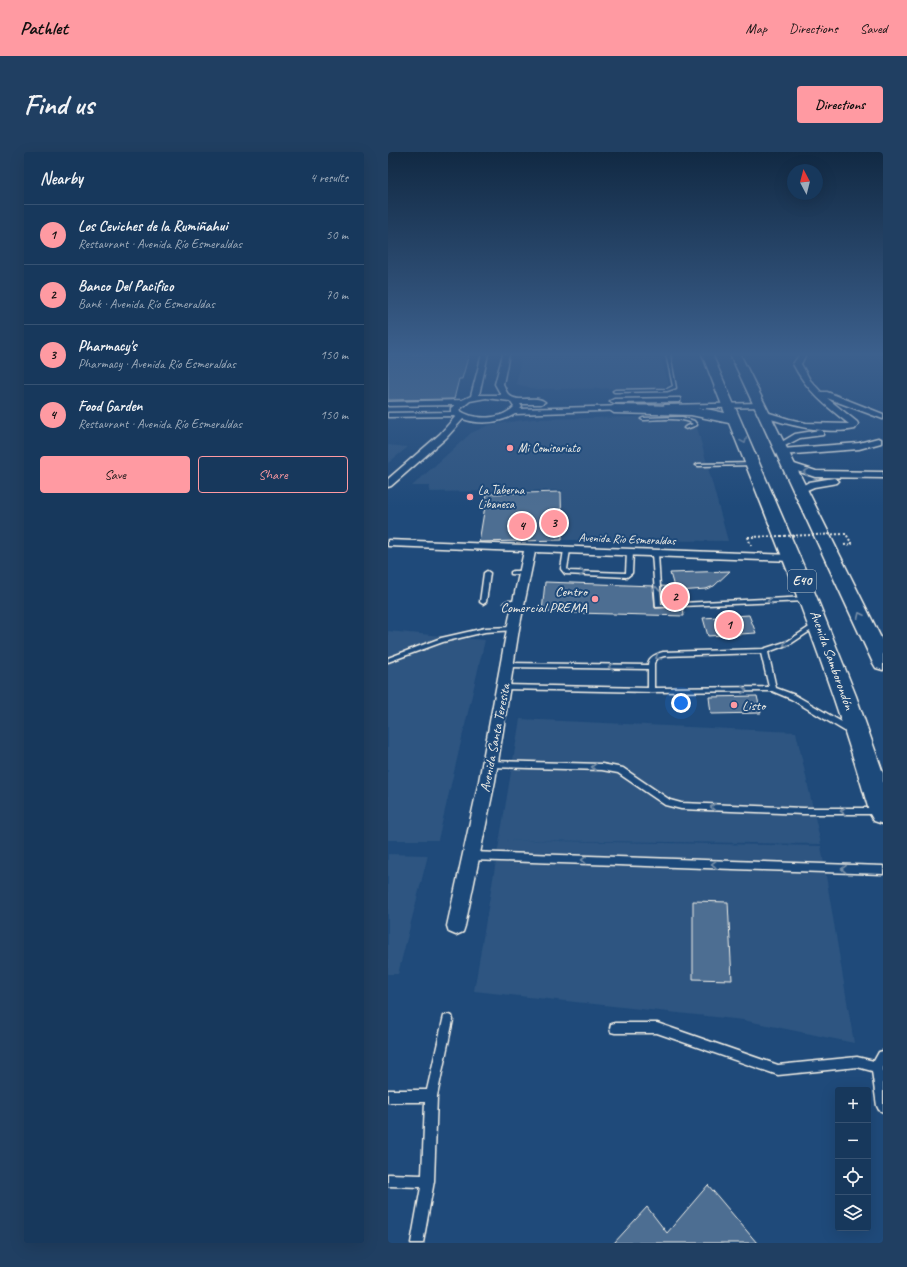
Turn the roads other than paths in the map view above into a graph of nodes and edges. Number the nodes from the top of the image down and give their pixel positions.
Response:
1 (459, 405) edge
2 (517, 405) edge
3 (558, 405) edge
4 (728, 405) edge
5 (759, 405) junction
6 (830, 405) edge
7 (851, 405) edge
8 (574, 406) junction
9 (614, 408) joint
10 (730, 409) junction
11 (513, 412) junction
12 (388, 415) edge
13 (459, 415) junction
14 (883, 418) edge
15 (643, 419) dead end
16 (481, 420) junction
17 (686, 428) dead end
18 (857, 431) junction
19 (443, 436) junction
20 (881, 441) edge
21 (783, 454) junction
22 (754, 464) junction
23 (698, 465) dead end
24 (883, 475) edge
25 (883, 478) edge
26 (388, 484) edge
27 (800, 490) junction
28 (388, 543) edge
29 (530, 548) junction
30 (567, 550) junction
31 (630, 552) junction
32 (655, 553) junction
33 (832, 556) junction
34 (793, 558) junction
35 (487, 572) dead end
36 (809, 598) junction
37 (483, 602) dead end
38 (818, 623) junction
39 (513, 629) junction
40 (878, 642) edge
41 (764, 651) junction
42 (882, 659) edge
43 (388, 660) edge
44 (508, 665) junction
45 (650, 667) junction
46 (504, 687) junction
47 (651, 690) junction
48 (773, 690) junction
49 (861, 740) junction
50 (490, 764) junction
51 (883, 780) edge
52 (883, 812) edge
53 (471, 856) junction
54 (883, 870) edge
55 (456, 926) dead end
56 (448, 1020) dead end
57 (615, 1028) dead end
58 (883, 1056) edge
59 (877, 1067) junction
60 (388, 1096) edge
61 (431, 1096) junction
62 (883, 1106) edge
63 (388, 1180) edge
64 (428, 1181) junction
65 (417, 1243) edge

1 - 13 street
2 - 11 street
3 - 8 street
4 - 10 highway, Avenida Samborondón / E40
5 - 10 street
5 - 18 street
5 - 21 highway, E40
6 - 18 street
7 - 14 street
8 - 9 street
8 - 10 street
8 - 11 street
9 - 10 highway
10 -> 22 highway, Avenida Samborondón / E40
10 - 33 highway
11 - 16 street
12 - 13 street
13 - 16 street
13 - 19 street
14 - 18 street
15 - 17 lane
16 - 19 street
18 - 20 street
18 - 21 street
19 - 26 street
20 - 21 street
24 -> 21 street
21 - 27 highway, E40
22 - 23 lane
22 - 34 highway, Avenida Samborondón / E40
25 - 27 street
27 - 33 highway, E40
28 - 29 street, Avenida Río Esmeraldas
29 - 30 street, Avenida Río Esmeraldas
29 - 39 street, Avenida Santa Teresita
30 - 31 street, Avenida Río Esmeraldas
30 -> 31 lane
31 - 32 street, Avenida Río Esmeraldas
32 - 34 street, Avenida Río Esmeraldas
36 -> 32 lane
40 -> 33 highway, E40
34 - 36 highway, Avenida Samborondón / E40
35 - 37 lane
36 - 38 highway, Avenida Samborondón / E40
38 -> 41 lane
38 - 49 highway, Avenida Samborondón / E40
39 - 43 lane
39 - 44 street, Avenida Santa Teresita
40 - 42 highway, E40
41 -> 45 lane
41 - 48 lane
45 -> 44 lane
44 - 46 street, Avenida Santa Teresita
45 - 47 lane
46 - 47 lane
46 - 50 street, Avenida Santa Teresita
47 -> 48 lane
48 - 49 lane
49 - 51 highway
49 - 52 highway, Avenida Samborondón / E40
52 -> 50 lane
50 - 53 street, Avenida Santa Teresita
54 -> 53 lane
53 - 55 street, Avenida Santa Teresita
56 - 61 lane
57 - 59 lane
58 - 59 lane
59 - 62 lane
60 - 61 lane
61 - 64 lane
63 - 64 lane
64 - 65 lane

